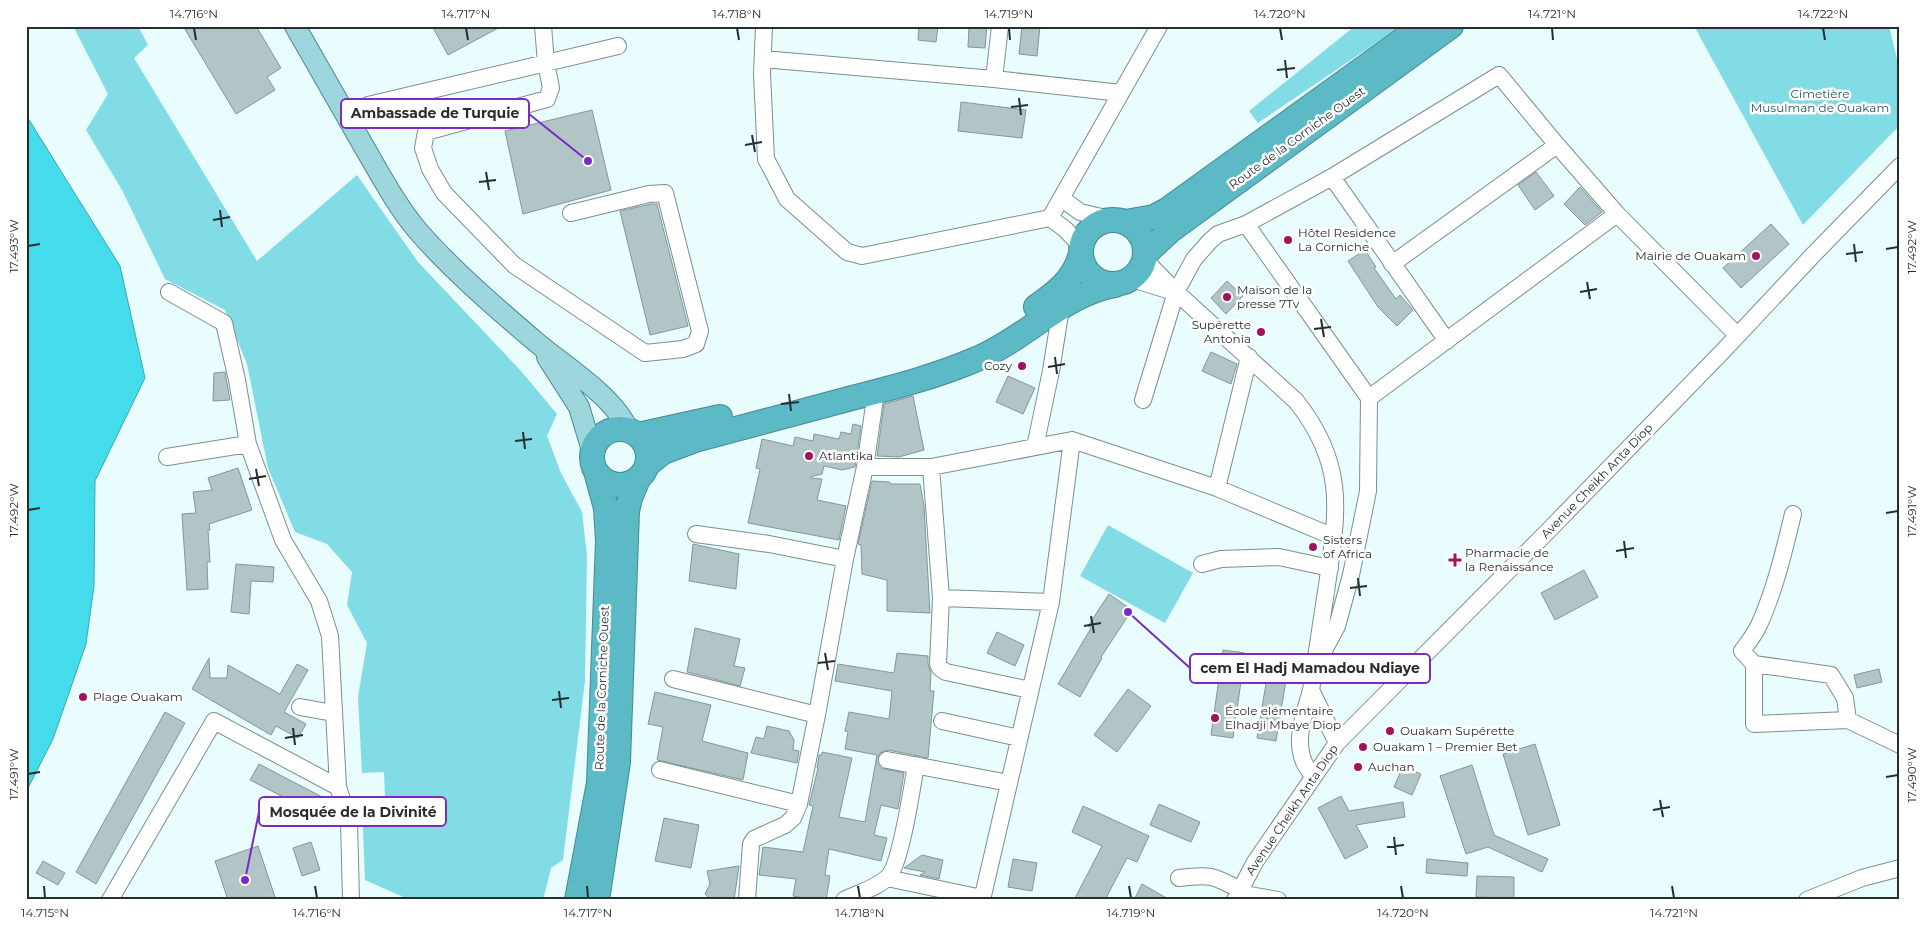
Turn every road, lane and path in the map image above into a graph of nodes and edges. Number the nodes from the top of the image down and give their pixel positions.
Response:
1 (295, 26) edge
2 (543, 26) edge
3 (764, 26) edge
4 (1000, 26) edge
5 (1159, 26) edge
6 (1422, 26) edge
7 (1451, 26) edge
8 (618, 46) dead end
9 (763, 60) junction
10 (546, 63) junction
11 (994, 79) junction
12 (1120, 93) junction
13 (350, 121) junction
14 (1557, 145) junction
15 (1900, 166) edge
16 (1332, 177) junction
17 (1061, 198) junction
18 (571, 213) dead end
19 (1618, 214) junction
20 (1050, 218) junction
21 (1120, 221) junction
22 (1246, 224) junction
23 (1081, 250) junction
24 (1392, 264) junction
25 (1134, 269) junction
26 (169, 292) dead end
27 (1176, 292) junction
28 (1061, 308) junction
29 (1737, 335) junction
30 (1447, 341) junction
31 (537, 343) junction
32 (1249, 357) junction
33 (876, 392) junction
34 (1369, 398) junction
35 (1143, 400) dead end
36 (633, 433) junction
37 (1072, 440) junction
38 (248, 444) junction
39 (1035, 447) junction
40 (592, 450) junction
41 (167, 456) dead end
42 (865, 467) junction
43 (931, 467) junction
44 (642, 472) junction
45 (597, 475) junction
46 (1217, 488) junction
47 (1794, 514) dead end
48 (696, 534) dead end
49 (1334, 537) junction
50 (845, 559) junction
51 (1202, 564) dead end
52 (1330, 568) junction
53 (941, 598) junction
54 (1051, 602) junction
55 (1754, 664) junction
56 (1315, 666) junction
57 (673, 679) dead end
58 (1030, 690) junction
59 (1311, 690) junction
60 (300, 707) dead end
61 (333, 713) junction
62 (817, 715) junction
63 (1848, 720) junction
64 (942, 721) dead end
65 (1019, 738) junction
66 (1337, 743) junction
67 (1900, 744) edge
68 (887, 760) dead end
69 (916, 765) junction
70 (660, 770) dead end
71 (1313, 776) junction
72 (1009, 783) junction
73 (338, 787) junction
74 (799, 804) junction
75 (1900, 868) edge
76 (887, 878) junction
77 (1178, 878) dead end
78 (1238, 894) edge
79 (982, 899) edge
80 (110, 900) edge
81 (351, 900) edge
82 (577, 900) edge
83 (597, 900) edge
84 (747, 900) edge
85 (844, 900) edge
86 (1278, 900) edge
87 (1807, 900) edge

1 - 13 main road
2 - 10 street
3 - 9 street
4 - 11 street
5 - 12 street
6 - 21 highway, Route de la Corniche Ouest
7 - 25 highway, Route de la Corniche Ouest
8 - 10 street
9 - 11 street
9 - 20 street
10 - 13 street
10 - 18 street
11 - 12 street
12 - 17 street
13 - 31 main road
14 - 16 street
14 - 19 street
14 - 24 street
15 - 29 street, Avenue Cheikh Anta Diop
16 - 22 street
16 - 24 street
17 - 20 street
17 - 21 street
19 - 29 street
19 - 30 street
20 - 23 street
21 - 23 highway, Route de la Corniche Ouest
21 - 25 highway
22 - 27 street
22 - 34 street
23 - 25 highway
23 - 36 highway
24 - 30 street
25 - 27 street
25 - 28 highway, Route de la Corniche Ouest
26 - 38 street
27 - 32 street
27 - 35 street
28 - 33 highway, Route de la Corniche Ouest
28 - 39 street
29 - 66 street, Avenue Cheikh Anta Diop
30 - 34 street
31 - 36 main road
31 - 40 main road
32 - 46 street
32 - 49 street
33 - 42 street
33 - 44 highway, Route de la Corniche Ouest
34 - 56 street
36 - 40 highway
36 - 44 highway
37 - 39 street
37 - 46 street
37 - 54 street
38 - 41 street
38 - 61 street
39 - 43 street
40 - 45 highway
42 - 43 street
42 - 50 street
43 - 53 street
44 - 45 highway
44 - 83 highway, Route de la Corniche Ouest
45 - 82 highway, Route de la Corniche Ouest
46 - 49 street
47 - 55 street
48 - 50 street
49 - 52 street
50 - 62 street
51 - 52 street
52 - 56 street
53 - 54 street
53 - 58 street
54 - 58 street
55 - 63 street
55 - 63 street
56 - 59 street
57 - 62 street
58 - 65 street
59 - 66 street
59 - 71 street
60 - 61 street
61 - 73 street
62 - 74 street
63 - 67 street
64 - 65 street
65 - 72 street
66 - 71 street, Avenue Cheikh Anta Diop
68 - 69 street
69 - 72 street
69 - 76 street
70 - 74 street
71 - 78 street, Avenue Cheikh Anta Diop
72 - 79 street
73 - 80 street
73 - 81 street
74 - 84 street
75 - 87 street
76 - 79 street
76 - 85 street
77 - 78 street
78 - 86 street

